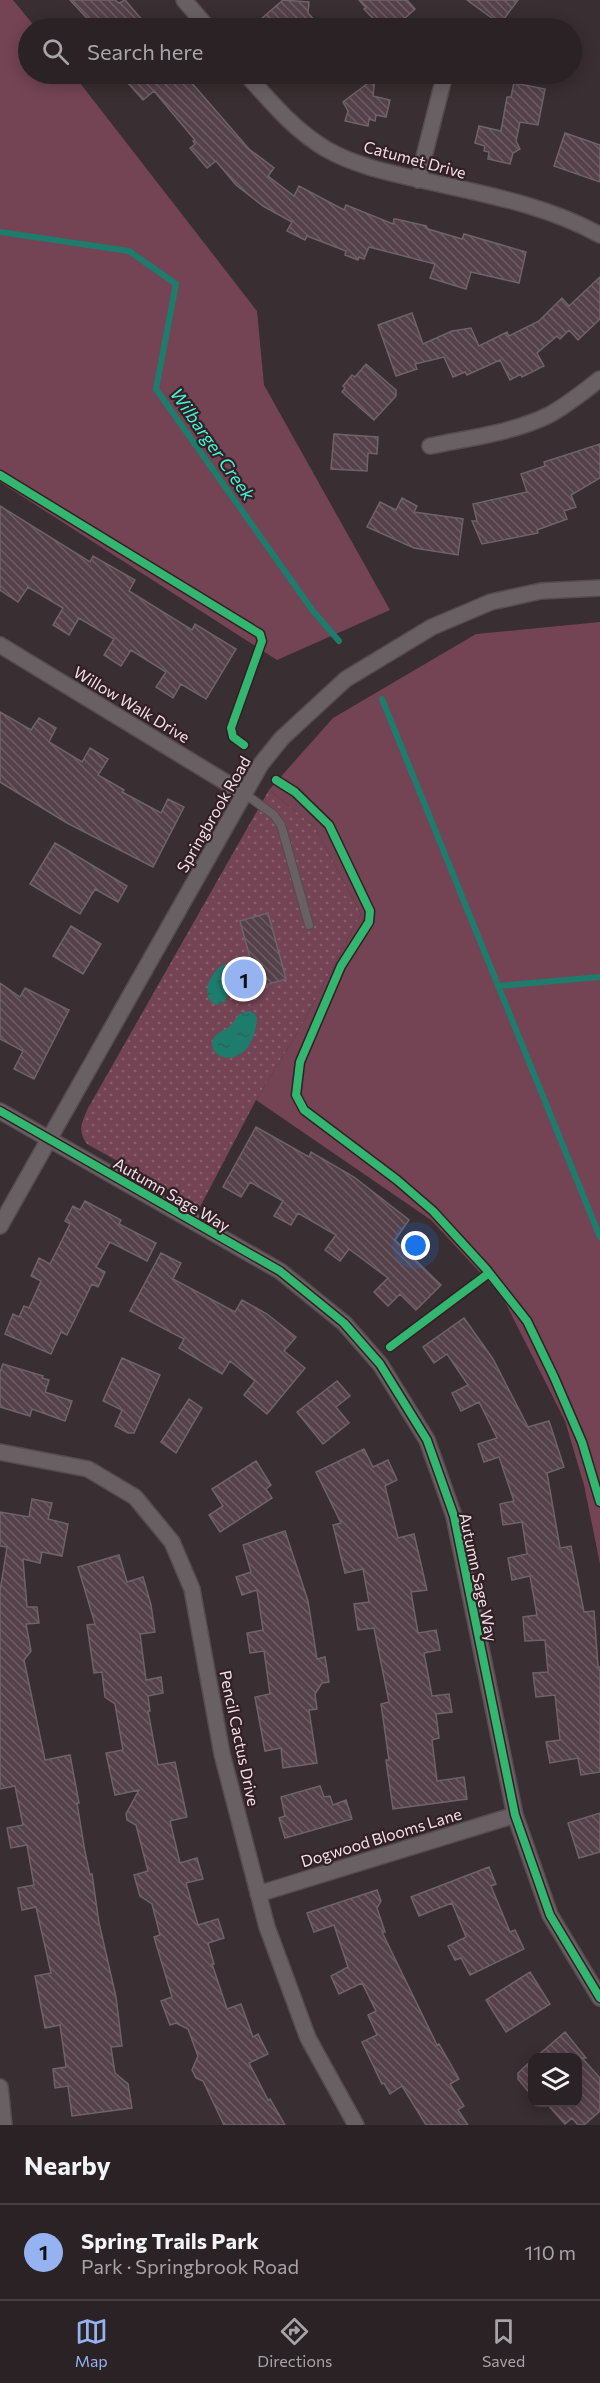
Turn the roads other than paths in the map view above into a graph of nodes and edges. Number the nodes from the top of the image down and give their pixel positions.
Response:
1 (184, 0) edge
2 (199, 18) edge
3 (255, 84) edge
4 (442, 84) edge
5 (418, 180) junction
6 (600, 235) edge
7 (600, 379) edge
8 (430, 446) dead end
9 (600, 588) edge
10 (0, 645) edge
11 (244, 794) junction
12 (309, 925) dead end
13 (0, 1111) edge
14 (49, 1139) junction
15 (0, 1226) edge
16 (0, 1452) edge
17 (515, 1815) junction
18 (258, 1894) junction
19 (600, 1998) edge
20 (0, 2087) edge
21 (4, 2125) edge
22 (356, 2125) edge

1 - 2 street
3 - 5 street, Catumet Drive
4 - 5 street
5 - 6 street, Catumet Drive
7 - 8 street
9 - 11 street, Springbrook Road
10 - 11 street, Willow Walk Drive
11 - 12 lane
11 - 14 street, Springbrook Road
13 - 14 street, Autumn Sage Way
14 - 15 street, Springbrook Road
14 - 17 street, Autumn Sage Way
16 - 18 street, Pencil Cactus Drive
17 - 18 street, Dogwood Blooms Lane
17 - 19 street, Autumn Sage Way
18 - 22 street, Pencil Cactus Drive
20 - 21 street

